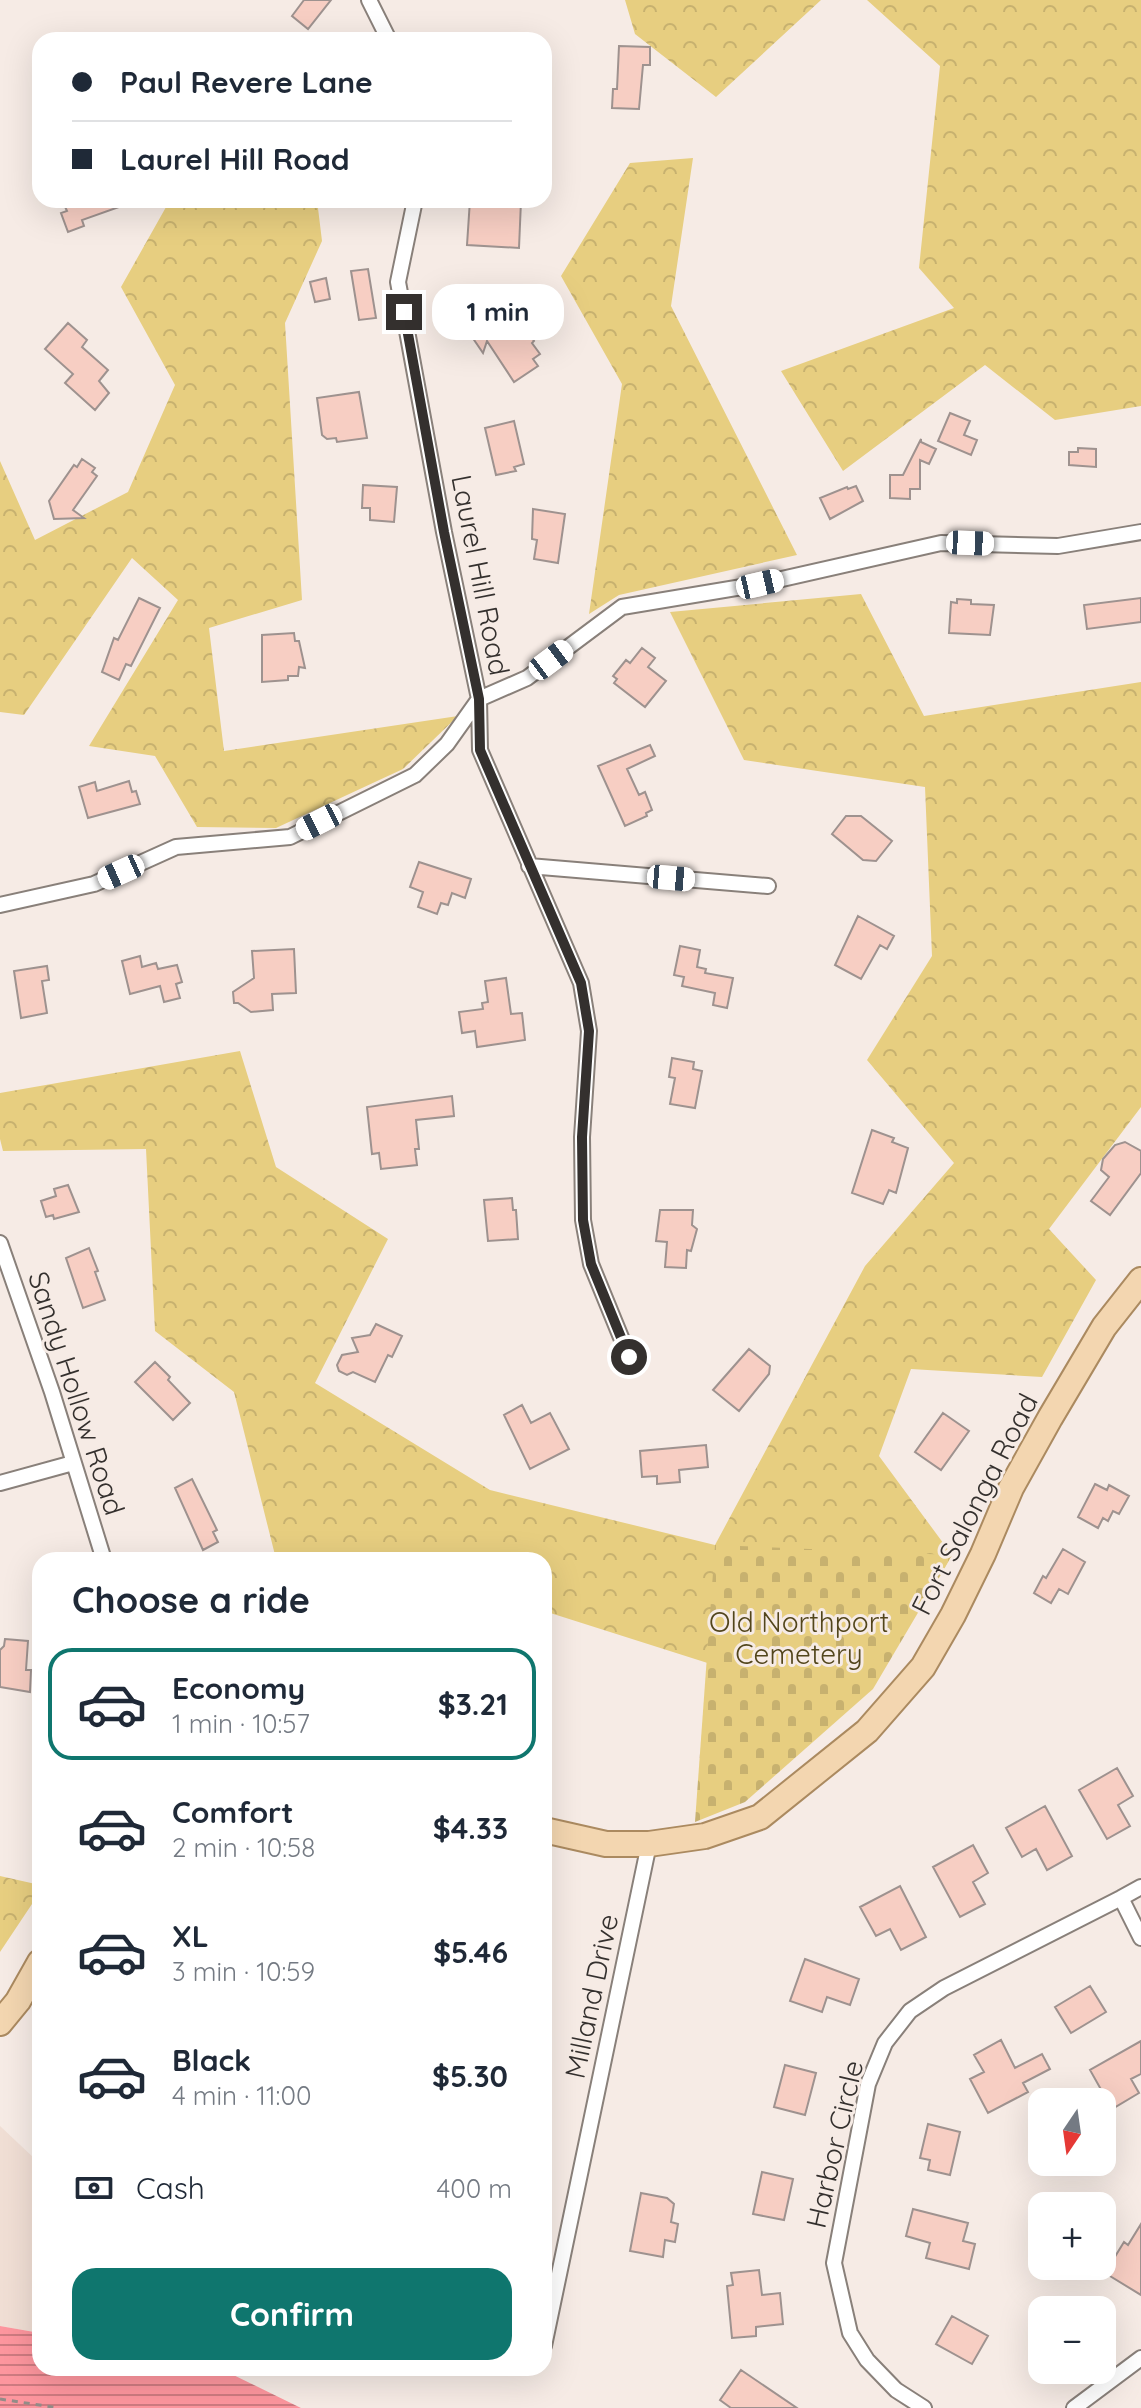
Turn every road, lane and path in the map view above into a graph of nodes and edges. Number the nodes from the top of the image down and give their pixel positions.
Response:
1 (369, 0) edge
2 (385, 32) edge
3 (413, 208) edge
4 (1141, 532) edge
5 (479, 699) junction
6 (529, 866) junction
7 (768, 886) dead end
8 (0, 905) edge
9 (0, 1243) edge
10 (1141, 1280) edge
11 (629, 1357) dead end
12 (73, 1463) junction
13 (0, 1483) edge
14 (101, 1552) edge
15 (552, 1832) edge
16 (649, 1844) junction
17 (1141, 1887) edge
18 (1121, 1898) junction
19 (1141, 1938) edge
20 (32, 1976) edge
21 (0, 2023) edge
22 (552, 2308) edge
23 (1141, 2358) edge
24 (0, 2399) edge
25 (59, 2408) edge
26 (924, 2408) edge
27 (1074, 2408) edge

1 - 2 street
3 - 5 street, Laurel Hill Road
4 - 5 street, Laurel Hill Road
5 - 6 street
5 - 8 street
6 - 7 street
6 - 11 street
9 - 12 street, Sandy Hollow Road
10 - 16 main road, Fort Salonga Road
12 - 13 street
12 - 14 street, Sandy Hollow Road
15 - 16 main road, Fort Salonga Road
16 - 22 street, Milland Drive
17 - 18 street, Harbor Circle
18 - 19 street
18 - 26 street, Harbor Circle
20 - 21 main road
23 - 27 street
24 - 25 path

